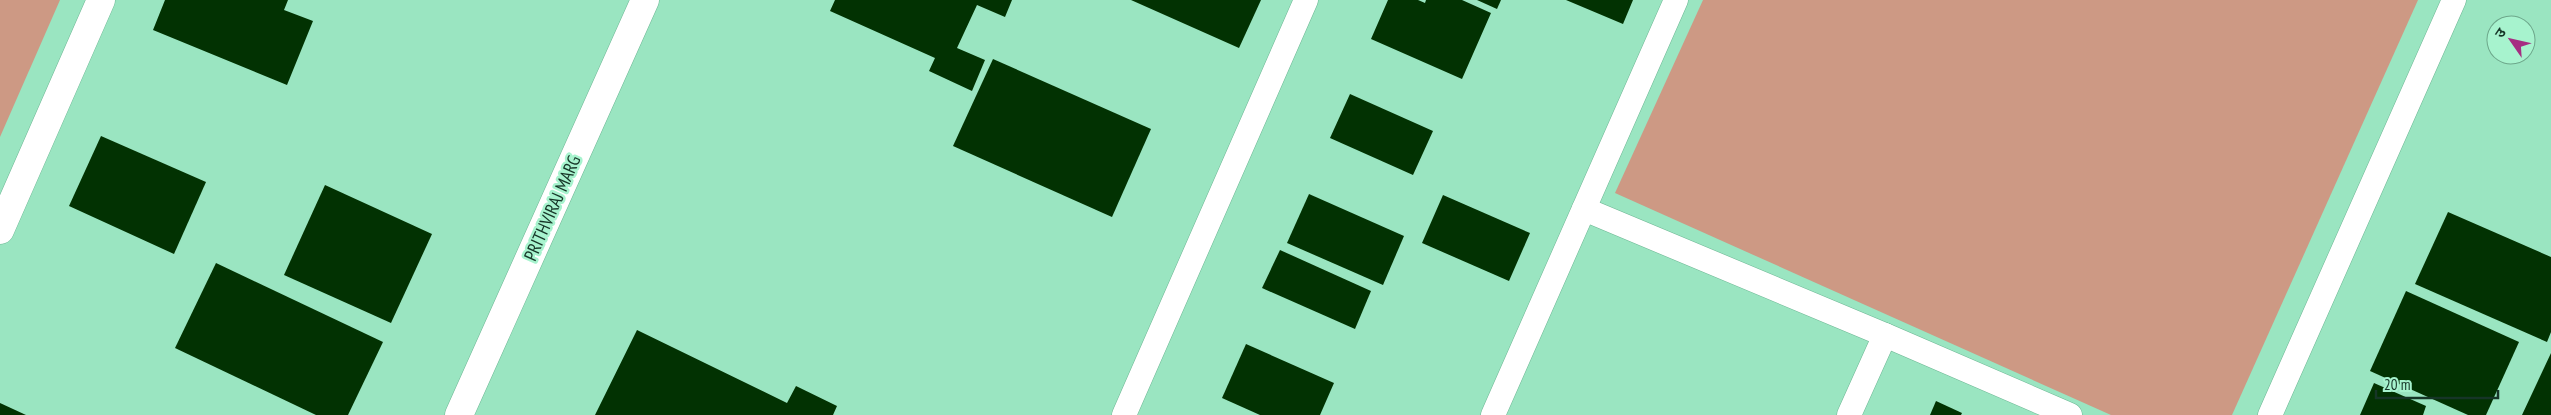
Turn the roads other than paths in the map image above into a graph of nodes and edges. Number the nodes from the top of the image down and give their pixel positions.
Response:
1 (101, 0) edge
2 (645, 0) edge
3 (1306, 0) edge
4 (1676, 0) edge
5 (2454, 0) edge
6 (1584, 209) junction
7 (0, 230) edge
8 (1885, 335) junction
9 (459, 415) edge
10 (1124, 415) edge
11 (1493, 415) edge
12 (1849, 415) edge
13 (2070, 415) edge
14 (2270, 415) edge

1 - 7 street
2 - 9 street, PRITHVIRAJ MARG
3 - 10 lane
4 - 6 lane
5 - 14 lane
6 - 8 lane
6 - 11 lane
8 - 12 lane
8 - 13 lane

